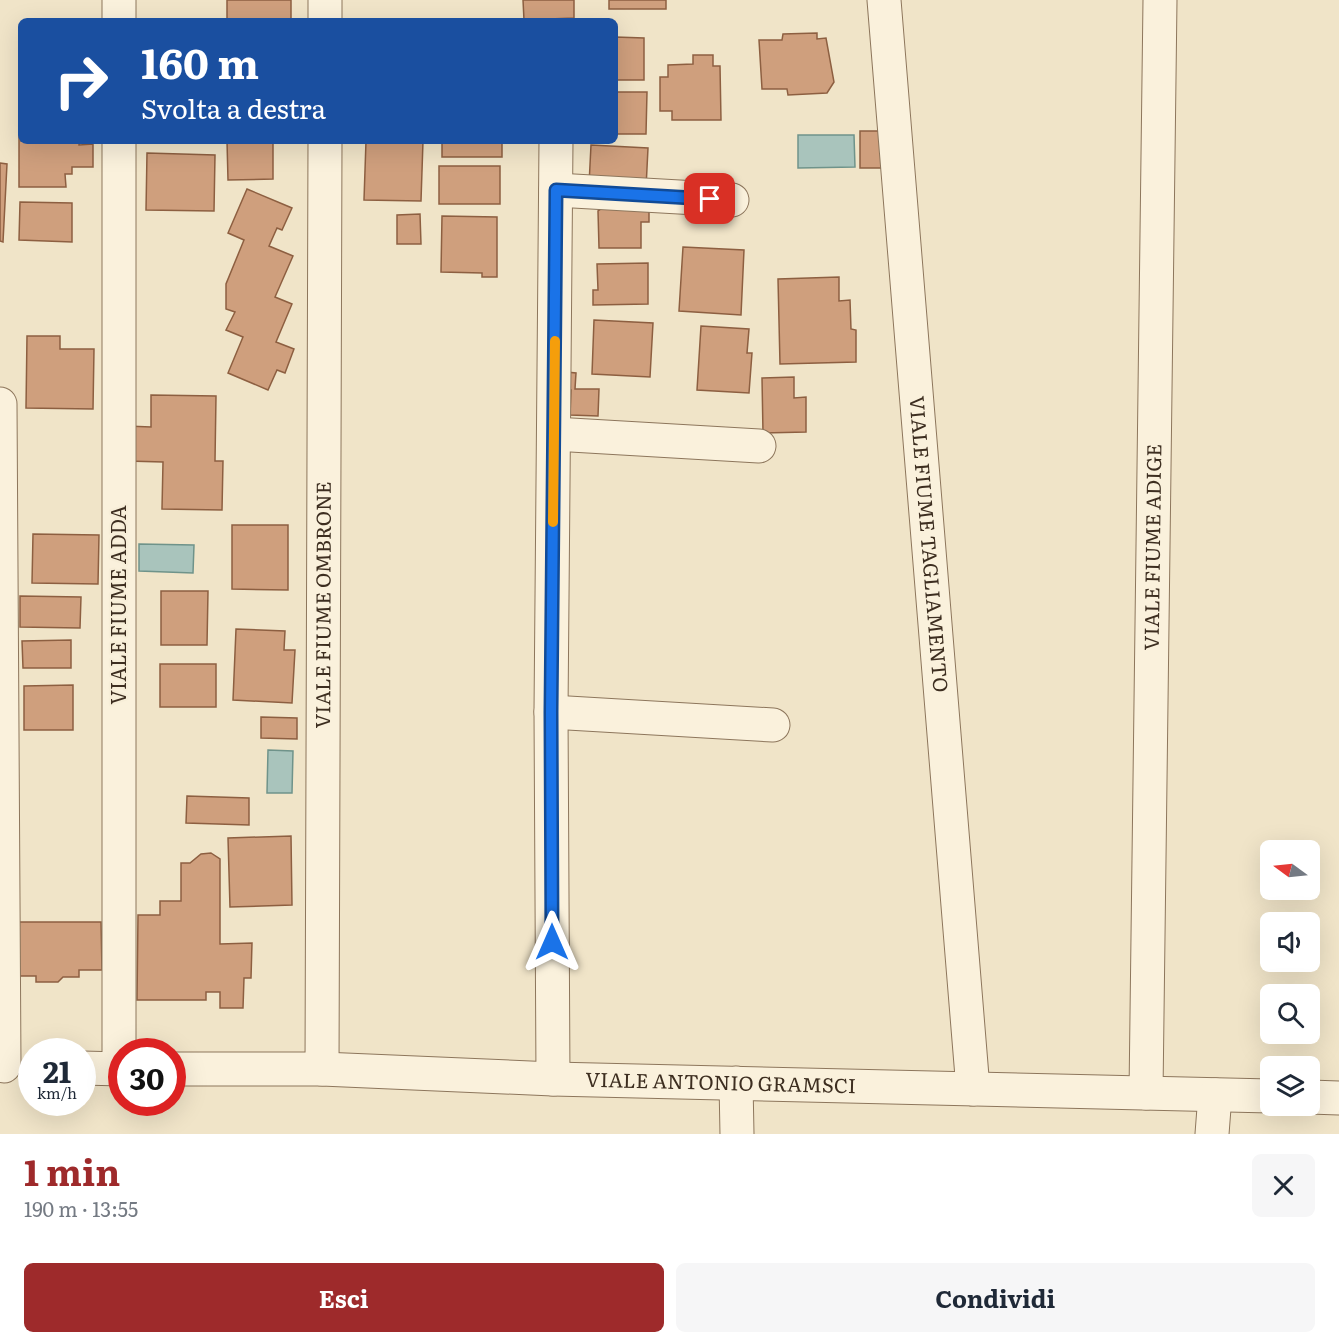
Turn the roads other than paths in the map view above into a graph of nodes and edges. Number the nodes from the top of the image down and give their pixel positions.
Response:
1 (119, 0) edge
2 (325, 0) edge
3 (884, 0) edge
4 (1160, 0) edge
5 (119, 18) edge
6 (325, 18) edge
7 (119, 144) edge
8 (325, 144) edge
9 (556, 144) edge
10 (556, 190) junction
11 (732, 200) dead end
12 (0, 404) edge
13 (554, 434) junction
14 (759, 447) dead end
15 (551, 712) junction
16 (773, 724) dead end
17 (120, 1038) edge
18 (12, 1066) edge
19 (186, 1069) edge
20 (322, 1069) junction
21 (553, 1079) junction
22 (736, 1083) junction
23 (974, 1089) junction
24 (1146, 1093) junction
25 (1215, 1095) junction
26 (1260, 1096) edge
27 (1320, 1097) edge
28 (1339, 1098) edge
29 (737, 1134) edge
30 (1212, 1134) edge

1 - 5 street
2 - 6 street
3 - 23 street, VIALE FIUME TAGLIAMENTO
4 - 24 street, VIALE FIUME ADIGE
7 - 17 street, VIALE FIUME ADDA
8 - 20 street, VIALE FIUME OMBRONE
9 - 10 street
10 - 11 street
10 - 13 street
12 - 18 street
13 - 14 street
13 - 15 street
15 - 16 street
15 - 21 street
19 - 20 street, VIALE ANTONIO GRAMSCI
20 - 21 street, VIALE ANTONIO GRAMSCI
21 - 22 street, VIALE ANTONIO GRAMSCI
22 - 23 street, VIALE ANTONIO GRAMSCI
22 - 29 street
23 - 24 street, VIALE ANTONIO GRAMSCI
24 - 25 street, VIALE ANTONIO GRAMSCI
25 - 26 street, VIALE ANTONIO GRAMSCI
25 - 30 street
27 - 28 street

